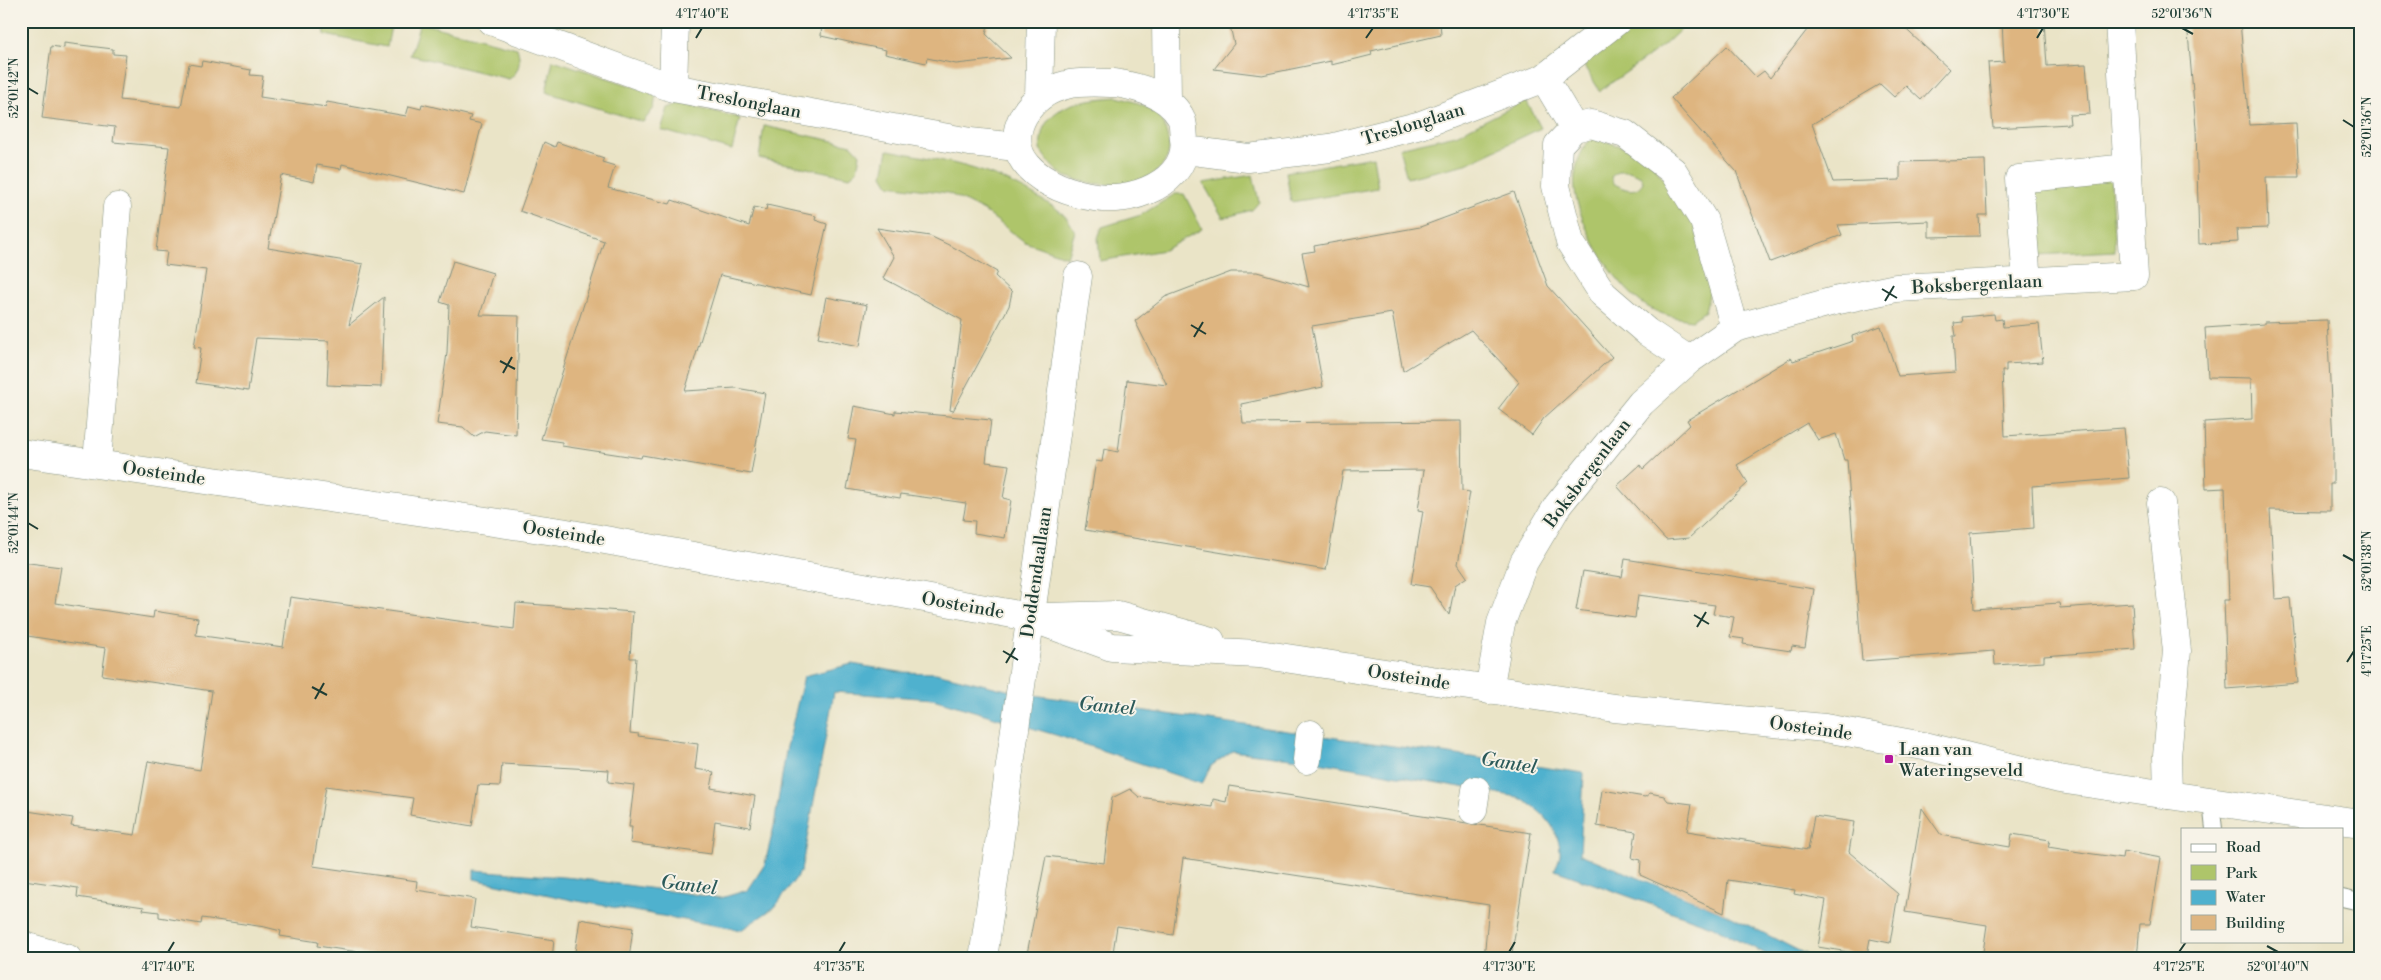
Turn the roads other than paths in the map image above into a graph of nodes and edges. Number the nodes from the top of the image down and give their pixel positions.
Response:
1 (491, 21) edge
2 (675, 21) edge
3 (1041, 21) edge
4 (1166, 21) edge
5 (1617, 21) edge
6 (2119, 21) edge
7 (1544, 78) junction
8 (673, 88) junction
9 (1039, 97) junction
10 (1167, 100) junction
11 (1574, 128) junction
12 (1017, 147) junction
13 (1186, 150) junction
14 (2127, 168) junction
15 (117, 207) dead end
16 (1078, 276) dead end
17 (2027, 282) junction
18 (1735, 328) junction
19 (1688, 360) junction
20 (21, 453) edge
21 (97, 463) junction
22 (2162, 503) dead end
23 (1029, 617) junction
24 (1489, 690) junction
25 (2168, 795) junction
26 (2211, 802) junction
27 (2360, 823) edge
28 (2214, 828) edge
29 (2344, 898) edge
30 (2360, 902) edge
31 (21, 945) edge
32 (68, 959) edge
33 (983, 959) edge

1 - 8 street, Treslonglaan
2 - 8 street
3 - 9 street
4 - 10 street
5 - 7 street, Treslonglaan
6 - 14 street
7 - 11 street
7 - 13 street, Treslonglaan
8 - 12 street, Treslonglaan
9 - 10 street
9 - 12 street
10 - 13 street
11 - 18 street
11 - 19 street
12 - 13 street
14 - 17 street
14 - 17 street, Boksbergenlaan
15 - 21 street, Oosteinde
16 - 23 street, Doddendaallaan
17 - 18 street, Boksbergenlaan
18 - 19 street, Boksbergenlaan
19 - 24 street, Boksbergenlaan
20 - 21 street, Oosteinde
21 - 23 street, Oosteinde
22 - 25 street
23 - 24 street, Oosteinde
23 - 33 street, Doddendaallaan
24 - 25 street, Oosteinde
25 - 26 street, Oosteinde
26 - 27 street, Oosteinde
26 - 28 lane
29 - 30 lane
31 - 32 street

